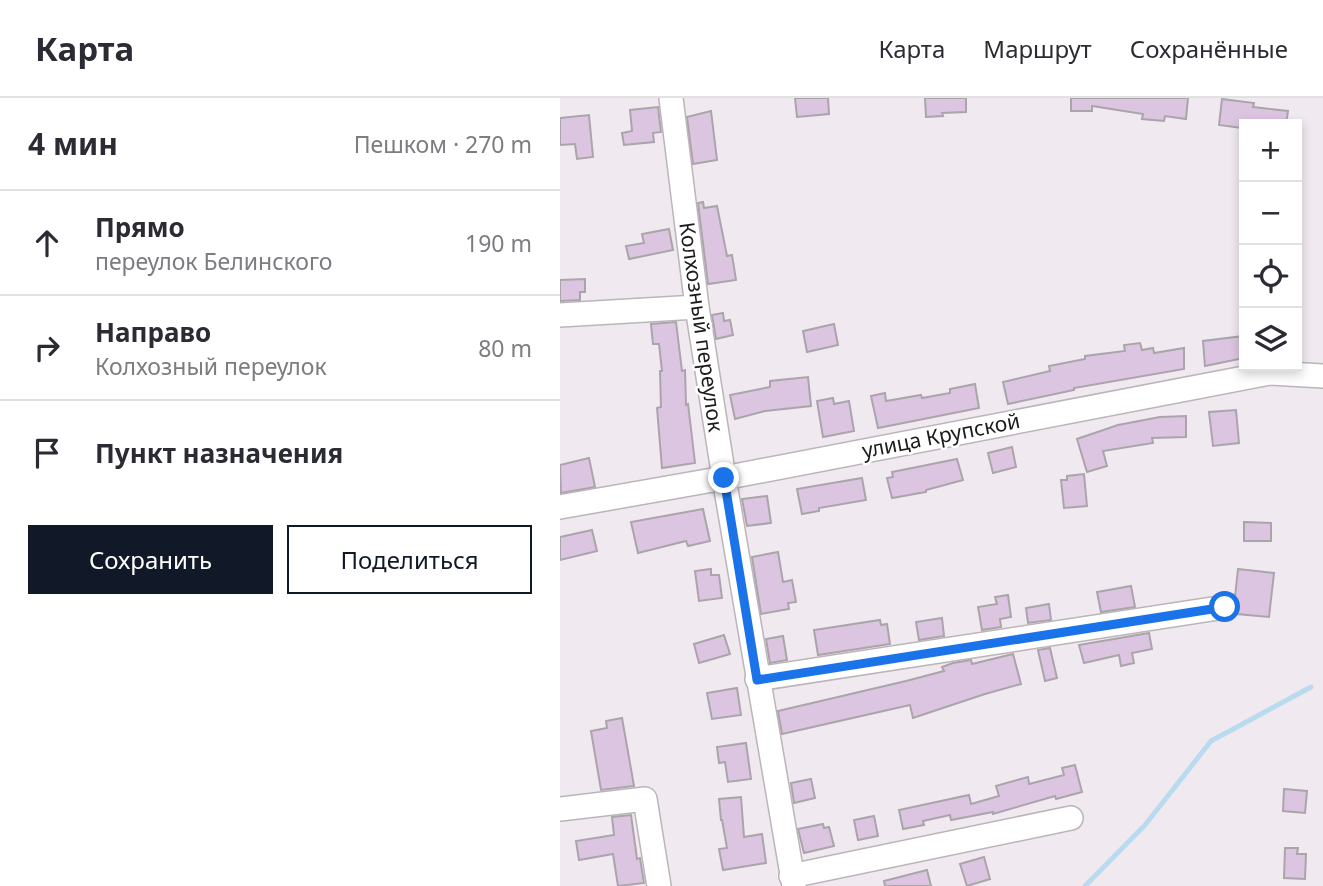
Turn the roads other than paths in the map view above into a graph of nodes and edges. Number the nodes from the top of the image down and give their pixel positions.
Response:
1 (671, 98) edge
2 (697, 307) junction
3 (560, 315) edge
4 (1323, 376) edge
5 (724, 478) junction
6 (560, 507) edge
7 (1225, 607) dead end
8 (757, 680) junction
9 (560, 809) edge
10 (1072, 818) dead end
11 (792, 881) edge
12 (659, 886) edge

1 - 2 street, Колхозный переулок
2 - 3 street
2 - 5 street, Колхозный переулок
4 - 5 street, улица Крупской
5 - 6 street, улица Крупской
5 - 8 street, Колхозный переулок
7 - 8 street
8 - 11 street, Колхозный переулок
9 - 12 street
10 - 11 street

